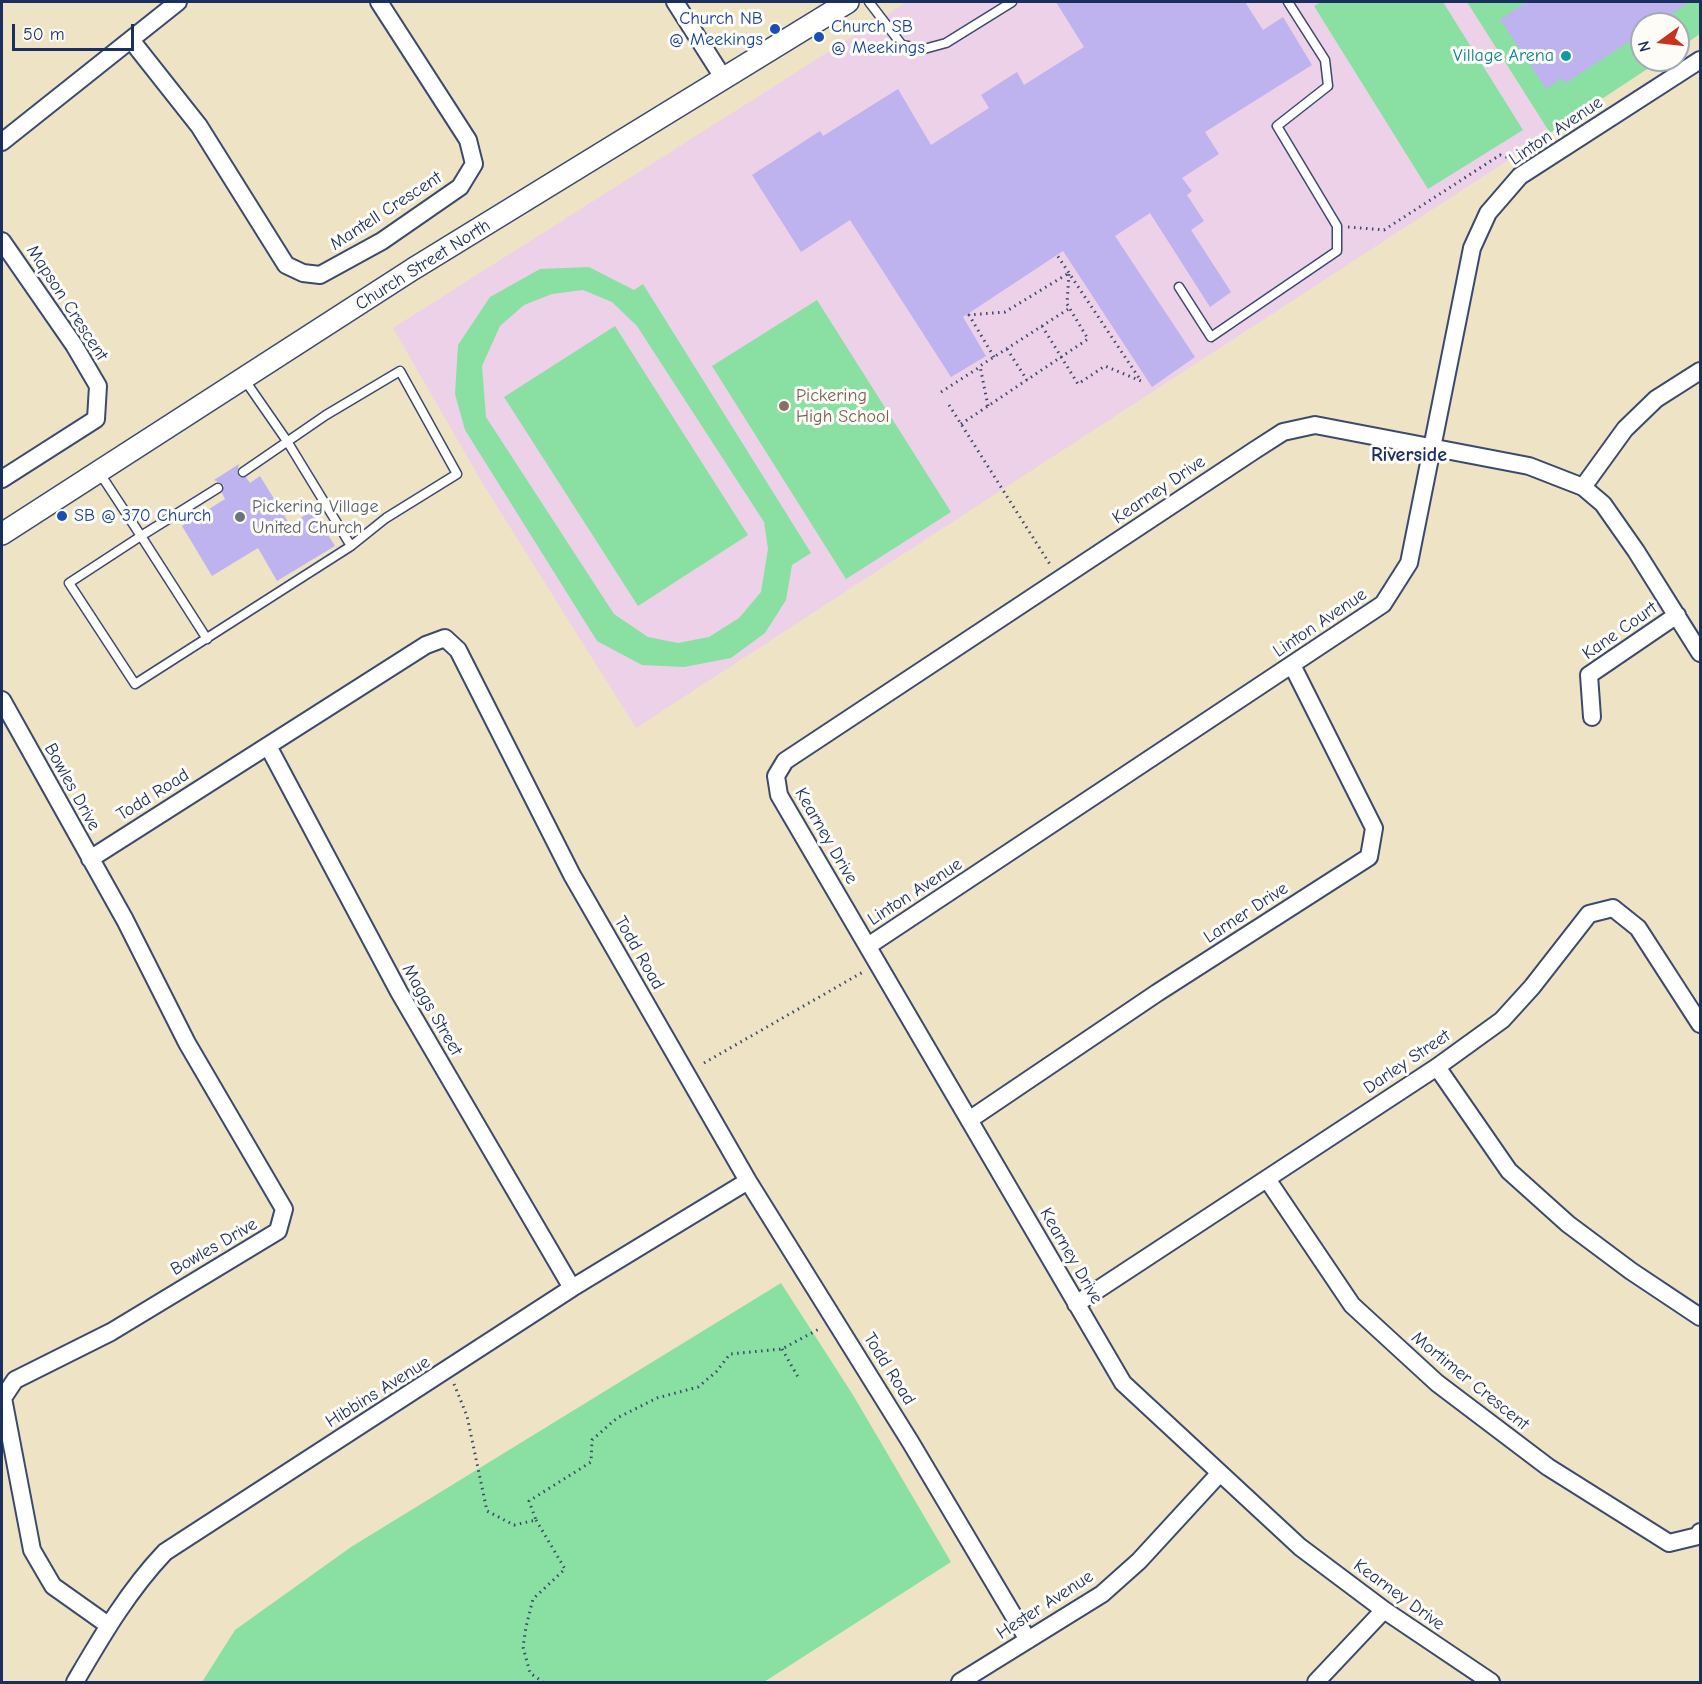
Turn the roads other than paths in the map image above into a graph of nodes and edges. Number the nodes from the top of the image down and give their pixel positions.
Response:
1 (178, 2) edge
2 (379, 2) edge
3 (675, 2) edge
4 (848, 2) edge
5 (869, 2) edge
6 (1012, 2) edge
7 (1288, 2) edge
8 (131, 40) junction
9 (1701, 60) edge
10 (724, 79) junction
11 (2, 142) edge
12 (2, 241) edge
13 (1179, 287) dead end
14 (1701, 372) edge
15 (244, 378) junction
16 (287, 441) junction
17 (1434, 449) junction
18 (99, 472) junction
19 (243, 472) dead end
20 (2, 479) edge
21 (1583, 487) junction
22 (218, 488) dead end
23 (2, 534) edge
24 (141, 537) junction
25 (351, 546) junction
26 (1677, 615) junction
27 (207, 639) junction
28 (1701, 652) edge
29 (1292, 665) junction
30 (2, 700) edge
31 (1592, 717) dead end
32 (268, 746) junction
33 (90, 859) junction
34 (868, 946) junction
35 (1701, 1024) edge
36 (1437, 1067) junction
37 (969, 1120) junction
38 (1267, 1179) junction
39 (748, 1181) junction
40 (572, 1288) junction
41 (1076, 1304) junction
42 (1701, 1317) edge
43 (1219, 1474) junction
44 (1701, 1532) edge
45 (1384, 1610) junction
46 (108, 1625) junction
47 (1028, 1640) junction
48 (75, 1683) edge
49 (960, 1683) edge
50 (1316, 1683) edge
51 (1491, 1683) edge

1 - 8 street
2 - 8 street, Mantell Crescent
3 - 10 street
4 - 10 street, Church Street North
5 - 6 lane
7 - 13 lane
8 - 11 street
9 - 17 street, Linton Avenue
10 - 15 street, Church Street North
12 - 20 street, Mapson Crescent
14 - 21 street
15 - 16 lane
15 - 18 street, Church Street North
16 - 19 lane
16 - 25 lane
16 - 25 lane
17 - 21 street, Kearney Drive
17 - 29 street, Linton Avenue
17 - 34 street, Kearney Drive
18 - 23 street, Church Street North
18 - 24 lane
21 - 26 street, Kearney Drive
22 - 24 lane
24 - 27 lane
24 - 27 lane
25 - 27 lane
26 - 28 street, Kearney Drive
26 - 31 street, Kane Court
29 - 34 street, Linton Avenue
29 - 37 street, Larner Drive
30 - 33 street, Bowles Drive
32 - 33 street, Todd Road
32 - 39 street, Todd Road
32 - 40 street, Maggs Street
33 - 46 street, Bowles Drive
34 - 37 street, Kearney Drive
35 - 36 street, Darley Street
36 - 38 street, Darley Street
36 - 42 street
37 - 41 street, Kearney Drive
38 - 41 street, Darley Street
38 - 44 street, Mortimer Crescent
39 - 40 street, Hibbins Avenue
39 - 47 street, Todd Road
40 - 46 street, Hibbins Avenue
41 - 43 street, Kearney Drive
43 - 45 street, Kearney Drive
43 - 47 street, Hester Avenue
45 - 50 street
45 - 51 street, Kearney Drive
46 - 48 street, Hibbins Avenue
47 - 49 street, Hester Avenue

